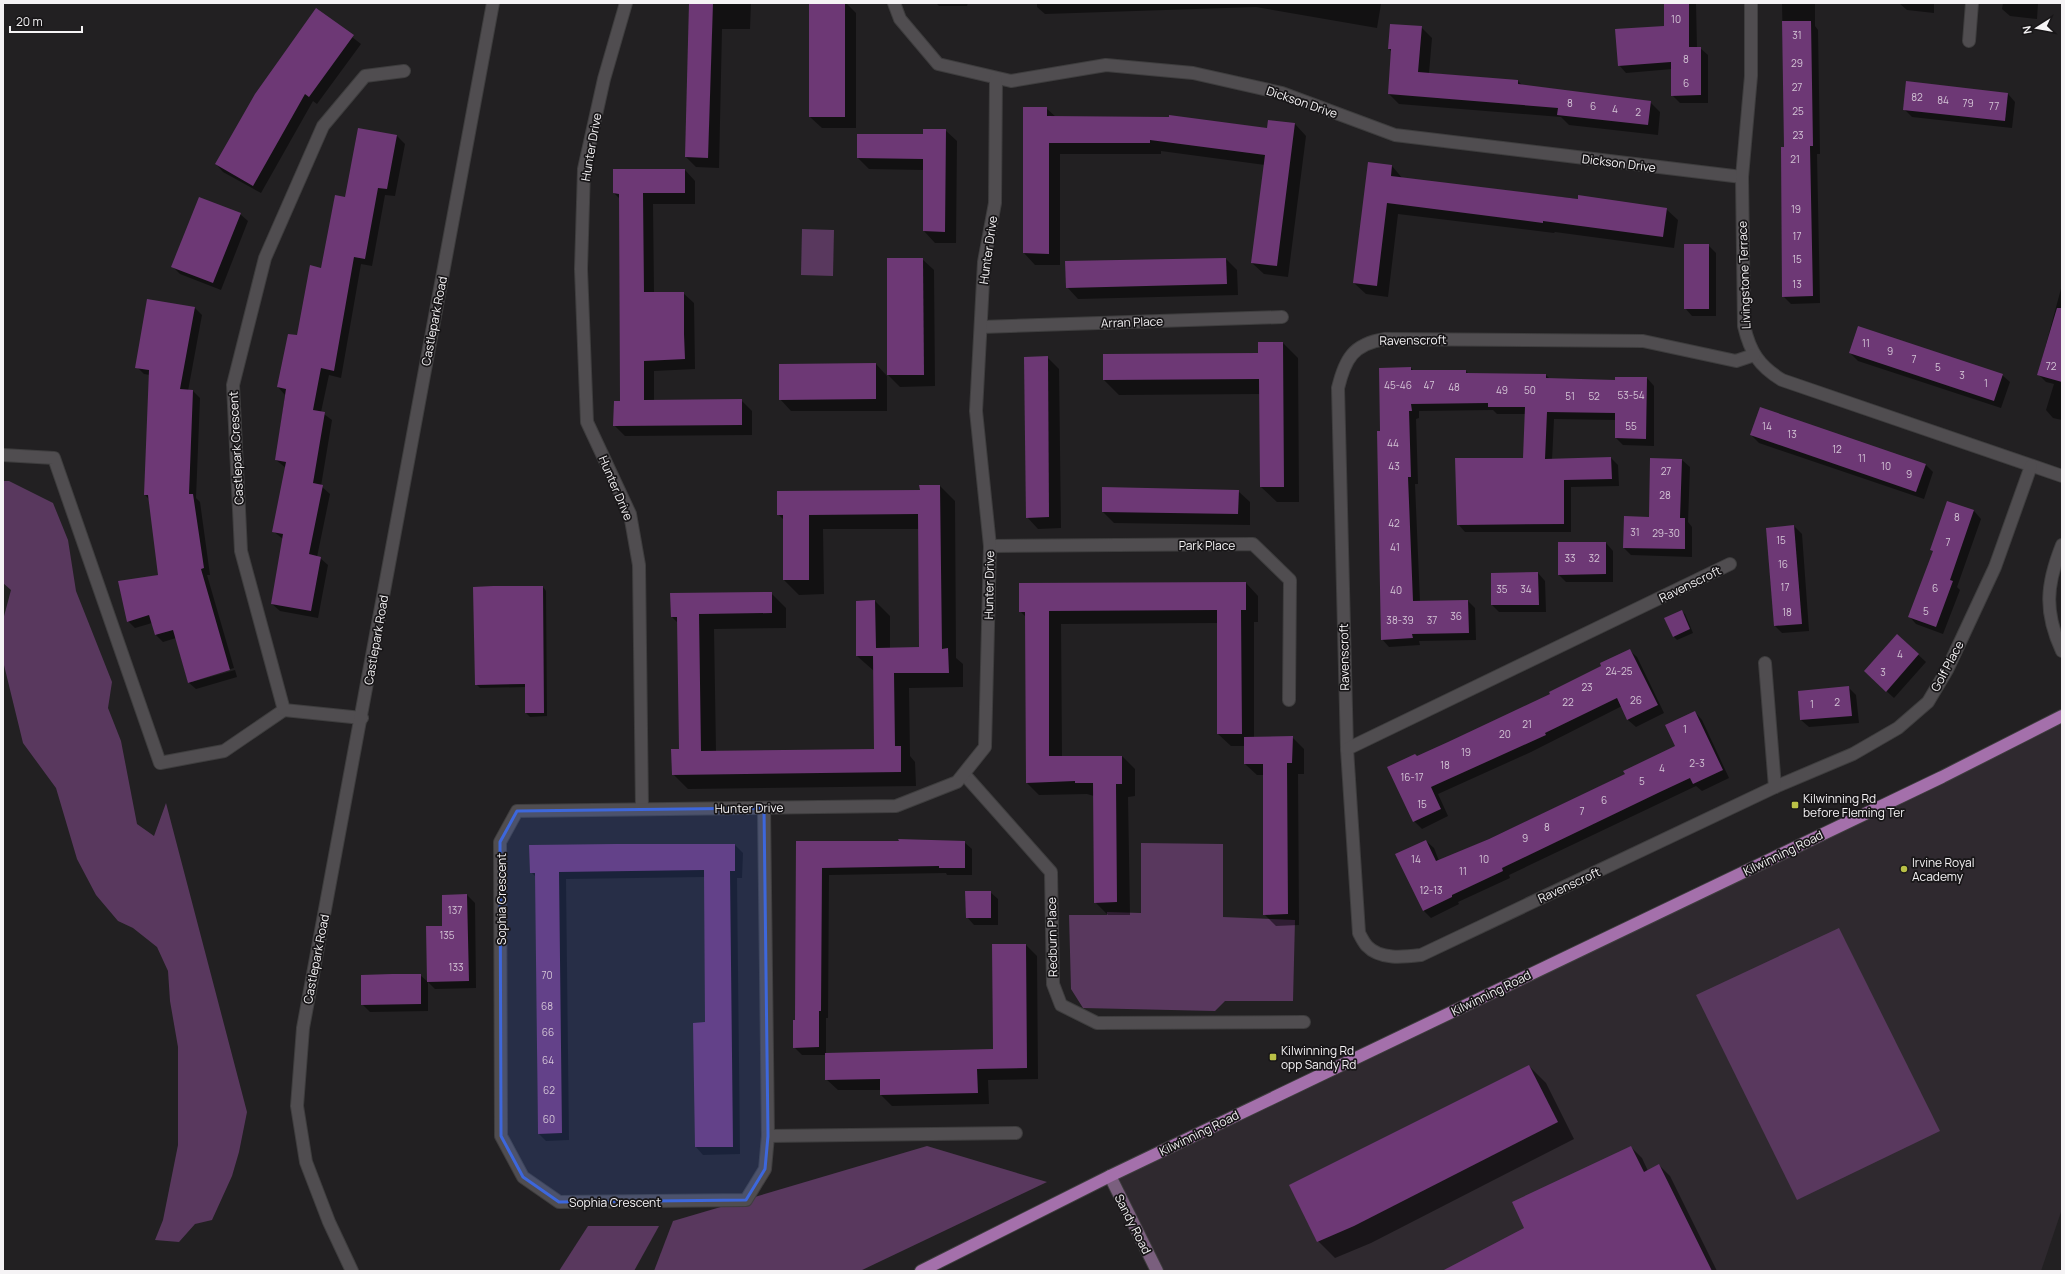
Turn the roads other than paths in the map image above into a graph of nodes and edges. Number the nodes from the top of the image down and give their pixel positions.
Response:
1 (493, 3) edge
2 (626, 3) edge
3 (894, 3) edge
4 (1752, 3) edge
5 (1972, 3) edge
6 (1969, 40) dead end
7 (404, 71) dead end
8 (996, 78) junction
9 (1742, 178) junction
10 (1282, 317) dead end
11 (981, 327) junction
12 (1754, 355) junction
13 (3, 455) edge
14 (2031, 466) junction
15 (2062, 476) edge
16 (2062, 545) edge
17 (990, 546) junction
18 (1730, 564) dead end
19 (2062, 651) edge
20 (1765, 663) dead end
21 (1290, 700) dead end
22 (284, 710) junction
23 (2062, 716) edge
24 (362, 718) junction
25 (1346, 749) junction
26 (964, 774) junction
27 (1775, 787) junction
28 (764, 808) junction
29 (642, 809) junction
30 (1304, 1022) dead end
31 (1016, 1133) dead end
32 (768, 1136) junction
33 (1110, 1176) junction
34 (352, 1271) edge
35 (921, 1271) edge
36 (1157, 1271) edge

1 - 24 street, Castlepark Road
2 - 29 street, Hunter Drive
3 - 8 street, Dickson Drive
4 - 9 street, Livingstone Terrace
5 - 6 street
7 - 22 street, Castlepark Crescent
8 - 9 street, Dickson Drive
8 - 11 street, Hunter Drive
9 - 12 street, Livingstone Terrace
10 - 11 street, Arran Place
11 - 17 street, Hunter Drive
12 - 14 street, Livingstone Terrace
12 - 25 street, Ravenscroft
13 - 22 street
14 - 15 street, Livingstone Terrace
14 - 27 street, Golf Place
16 - 19 street
17 - 21 street, Park Place
17 - 26 street, Hunter Drive
18 - 25 street, Ravenscroft
20 - 27 street
22 - 24 street
23 - 33 main road, Kilwinning Road
24 - 34 street, Castlepark Road
25 - 27 street, Ravenscroft
26 - 28 street, Hunter Drive
26 - 30 street, Redburn Place
28 - 29 street, Hunter Drive
28 - 32 street, Sophia Crescent
29 - 32 street, Sophia Crescent
31 - 32 street
33 - 35 main road, Kilwinning Road
33 - 36 main road, Sandy Road

